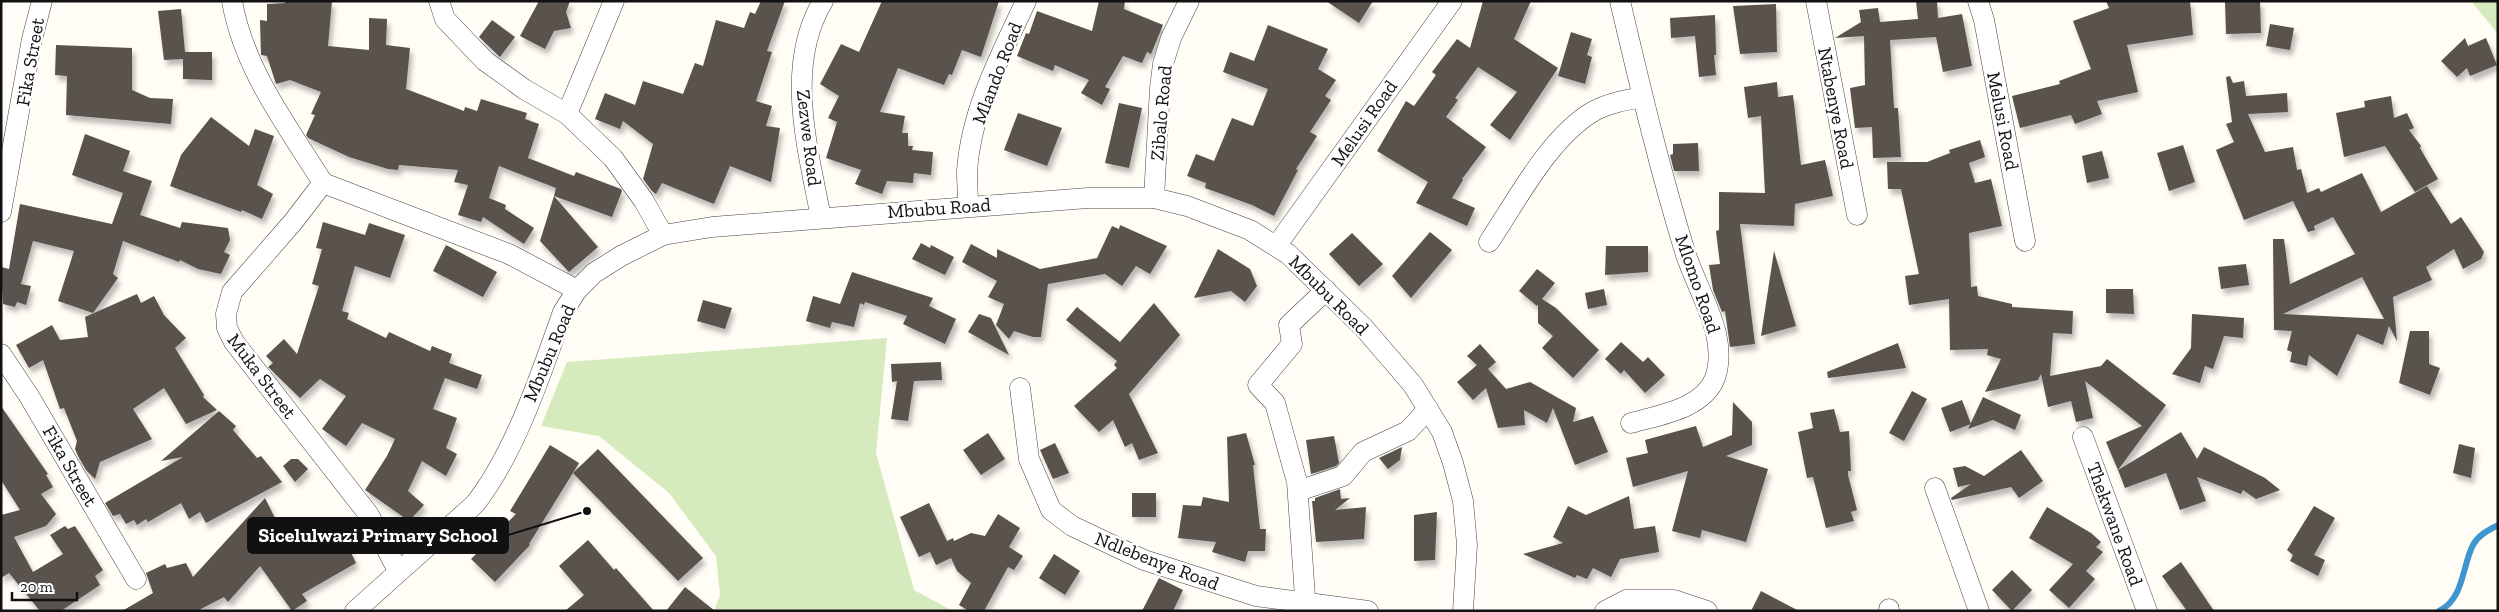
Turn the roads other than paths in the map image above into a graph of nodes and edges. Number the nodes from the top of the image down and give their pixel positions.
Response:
1 (42, 1) edge
2 (232, 1) edge
3 (439, 1) edge
4 (614, 1) edge
5 (822, 1) edge
6 (1026, 1) edge
7 (1189, 1) edge
8 (1452, 1) edge
9 (1620, 1) edge
10 (1816, 1) edge
11 (1978, 1) edge
12 (1642, 96) junction
13 (567, 114) junction
14 (323, 183) junction
15 (1154, 198) junction
16 (968, 205) junction
17 (1, 212) edge
18 (1857, 215) dead end
19 (821, 218) junction
20 (663, 235) junction
21 (2026, 241) dead end
22 (1489, 242) dead end
23 (1277, 245) junction
24 (577, 290) junction
25 (1326, 290) junction
26 (1, 354) edge
27 (1020, 388) dead end
28 (1428, 409) junction
29 (1631, 423) dead end
30 (2083, 437) dead end
31 (1935, 488) dead end
32 (1298, 491) junction
33 (398, 571) junction
34 (136, 579) dead end
35 (1307, 607) edge
36 (1972, 607) edge
37 (355, 611) edge
38 (1368, 611) edge
39 (1462, 611) edge
40 (1605, 611) edge
41 (1707, 611) edge
42 (2147, 611) edge

1 - 17 street, Fika Street
2 - 14 street
3 - 13 street
4 - 13 street
5 - 19 street, Zezwe Road
6 - 16 street, Mlando Road
7 - 15 street, Zibalo Road
8 - 23 street, Melusi Road
9 - 12 street, Mlomo Road
10 - 18 street, Ntabenye Road
11 - 21 street, Melusi Road
12 - 22 street
12 - 29 street, Mlomo Road
13 - 20 street
14 - 24 street
14 - 33 street, Muka Street
15 - 16 street, Mbubu Road
15 - 23 street, Mbubu Road
16 - 19 street, Mbubu Road
19 - 20 street, Mbubu Road
20 - 24 street, Mbubu Road
23 - 25 street, Mbubu Road
24 - 33 street, Mbubu Road
25 - 28 street, Mbubu Road
25 - 32 street
26 - 34 street, Fika Street
27 - 35 street, Ndlebenye Road
28 - 32 street
28 - 39 street, Mbubu Road
30 - 42 street, Thekwane Road
31 - 36 street
32 - 35 street
33 - 37 street, Mbubu Road
35 - 38 street, Ndlebenye Road
40 - 41 street

